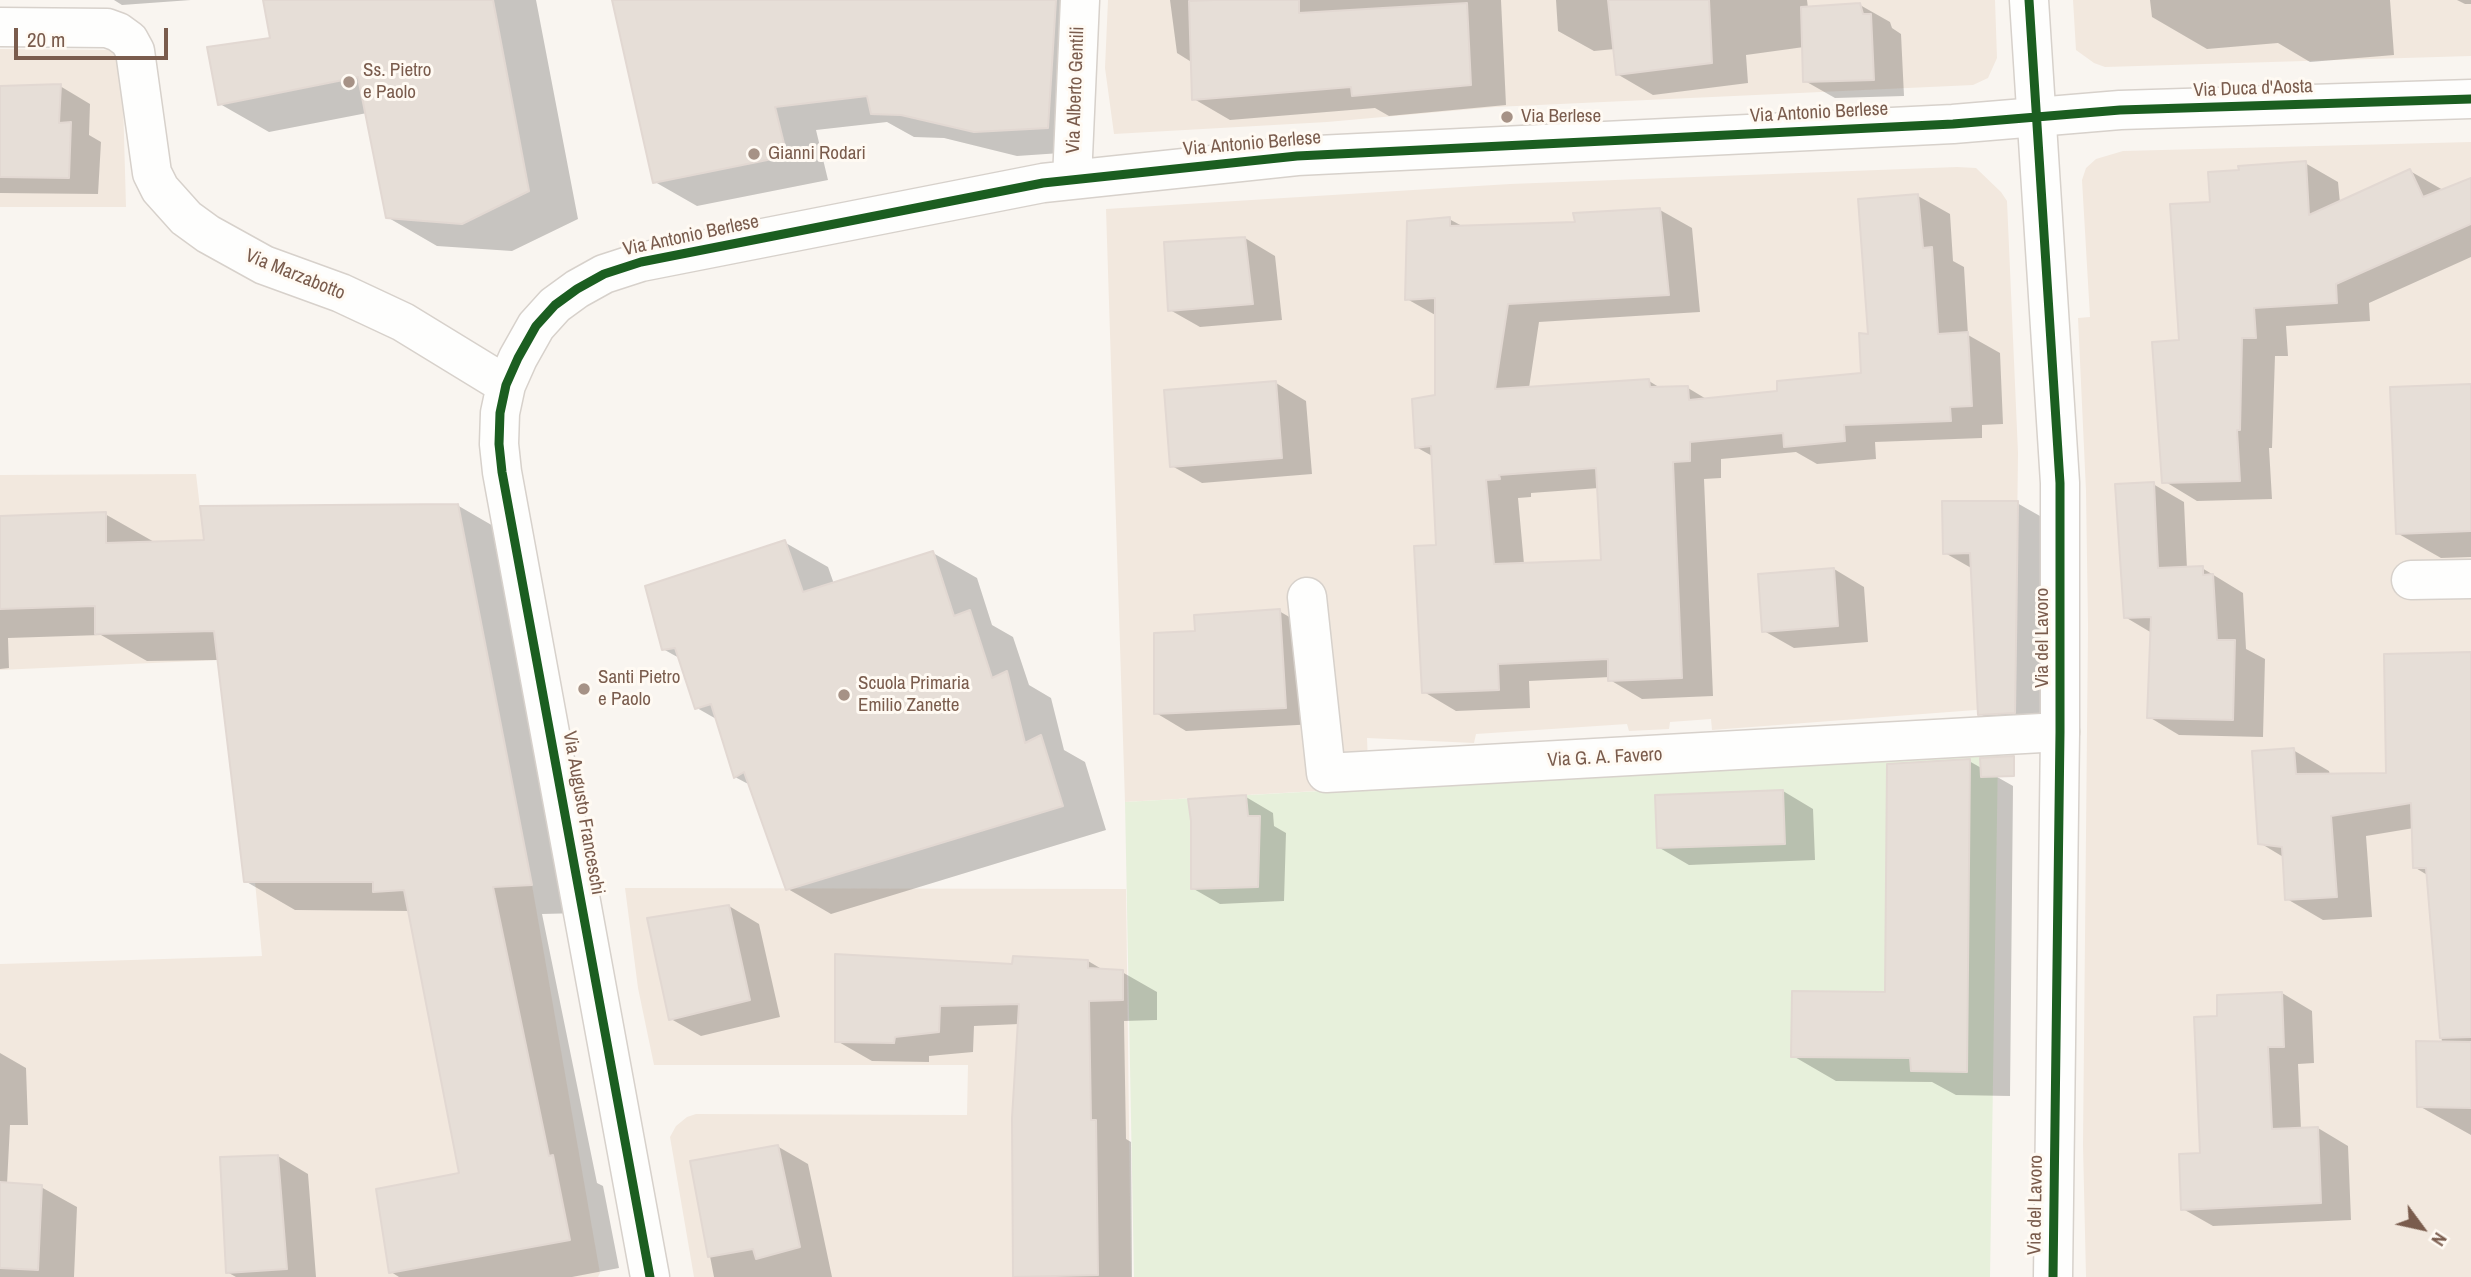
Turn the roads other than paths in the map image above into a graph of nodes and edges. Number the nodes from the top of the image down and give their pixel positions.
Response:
1 (1080, 0) edge
2 (2029, 0) edge
3 (0, 27) edge
4 (2471, 99) edge
5 (2036, 117) junction
6 (1072, 179) junction
7 (512, 371) junction
8 (2471, 579) edge
9 (2412, 580) dead end
10 (1307, 597) dead end
11 (2060, 732) junction
12 (650, 1277) edge
13 (2053, 1277) edge

1 - 6 street, Via Alberto Gentili
2 - 5 street, Via del Lavoro
3 - 7 street, Via Marzabotto
4 - 5 street, Via Duca d'Aosta
5 - 6 street, Via Antonio Berlese
5 - 11 street, Via del Lavoro
6 - 7 street, Via Antonio Berlese
7 - 12 street, Via Augusto Franceschi
8 - 9 street
10 - 11 street, Via G. A. Favero
11 - 13 street, Via del Lavoro

